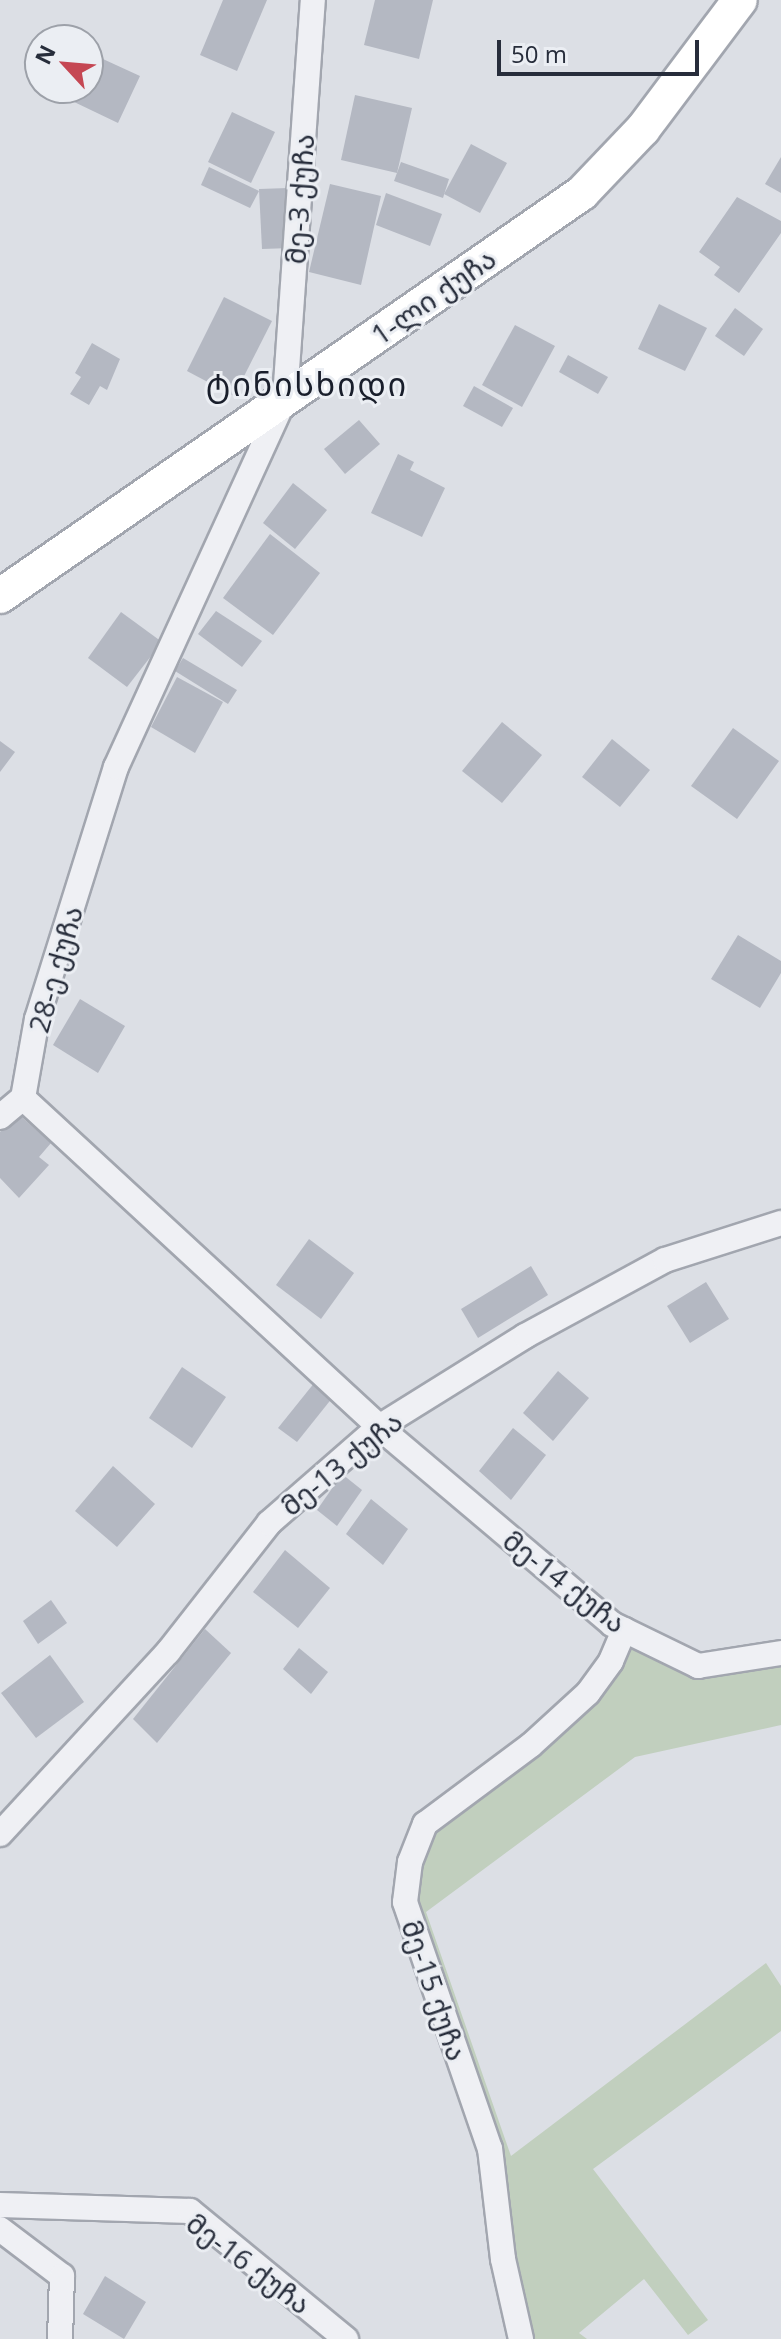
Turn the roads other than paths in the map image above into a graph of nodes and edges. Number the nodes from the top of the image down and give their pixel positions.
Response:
1 (313, 0) edge
2 (740, 0) edge
3 (285, 398) junction
4 (0, 596) edge
5 (23, 1098) junction
6 (0, 1117) edge
7 (781, 1223) edge
8 (379, 1427) junction
9 (624, 1630) junction
10 (781, 1653) edge
11 (0, 1834) edge
12 (0, 2205) edge
13 (0, 2229) edge
14 (60, 2339) edge
15 (346, 2339) edge
16 (521, 2339) edge

1 - 3 street, მე-3 ქუჩა
2 - 3 main road, 1-ლი ქუჩა
3 - 4 main road, 1-ლი ქუჩა
3 - 5 street, 28-ე ქუჩა
5 - 6 street
5 - 8 street
7 - 8 street, მე-13 ქუჩა
8 - 9 street, მე-14 ქუჩა
8 - 11 street, მე-13 ქუჩა
9 - 10 street, მე-14 ქუჩა
9 - 16 street, მე-15 ქუჩა
12 - 15 street, მე-16 ქუჩა
13 - 14 street

